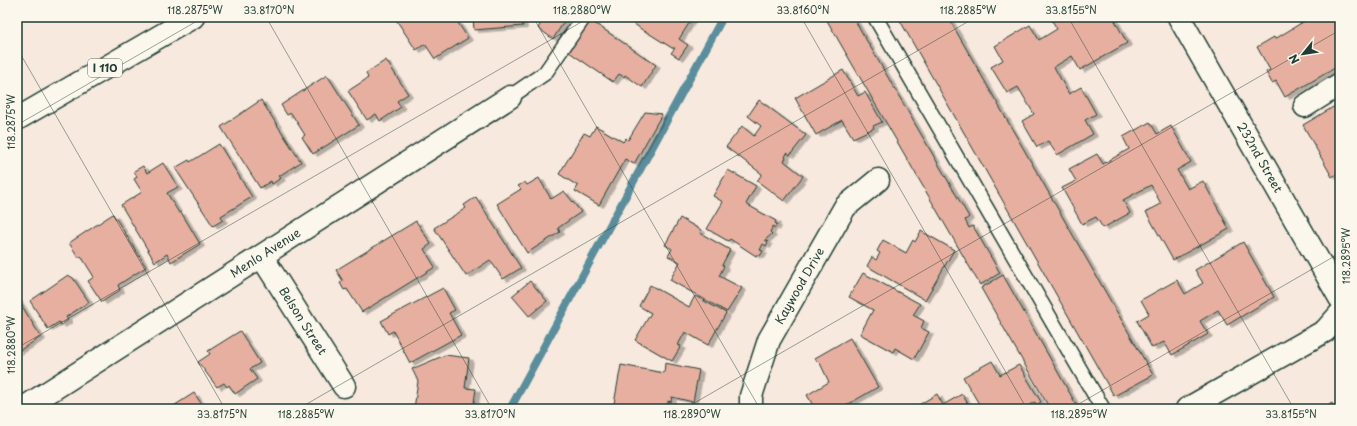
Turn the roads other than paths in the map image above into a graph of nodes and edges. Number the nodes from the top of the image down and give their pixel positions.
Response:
1 (193, 17) edge
2 (584, 17) edge
3 (876, 17) edge
4 (1179, 17) edge
5 (1340, 84) edge
6 (510, 97) joint
7 (1305, 106) dead end
8 (17, 119) edge
9 (878, 180) dead end
10 (262, 257) junction
11 (1340, 298) edge
12 (1340, 314) edge
13 (344, 386) dead end
14 (22, 409) edge
15 (751, 409) edge
16 (1103, 409) edge
17 (1187, 409) edge

1 - 8 main road, I 110
2 - 6 lane
3 - 16 lane
4 - 11 main road, 232nd Street
5 - 7 main road
6 - 10 main road, Menlo Avenue
9 - 15 main road, Kaywood Drive
10 - 13 main road, Belson Street
10 - 14 main road, Menlo Avenue
12 - 17 main road

